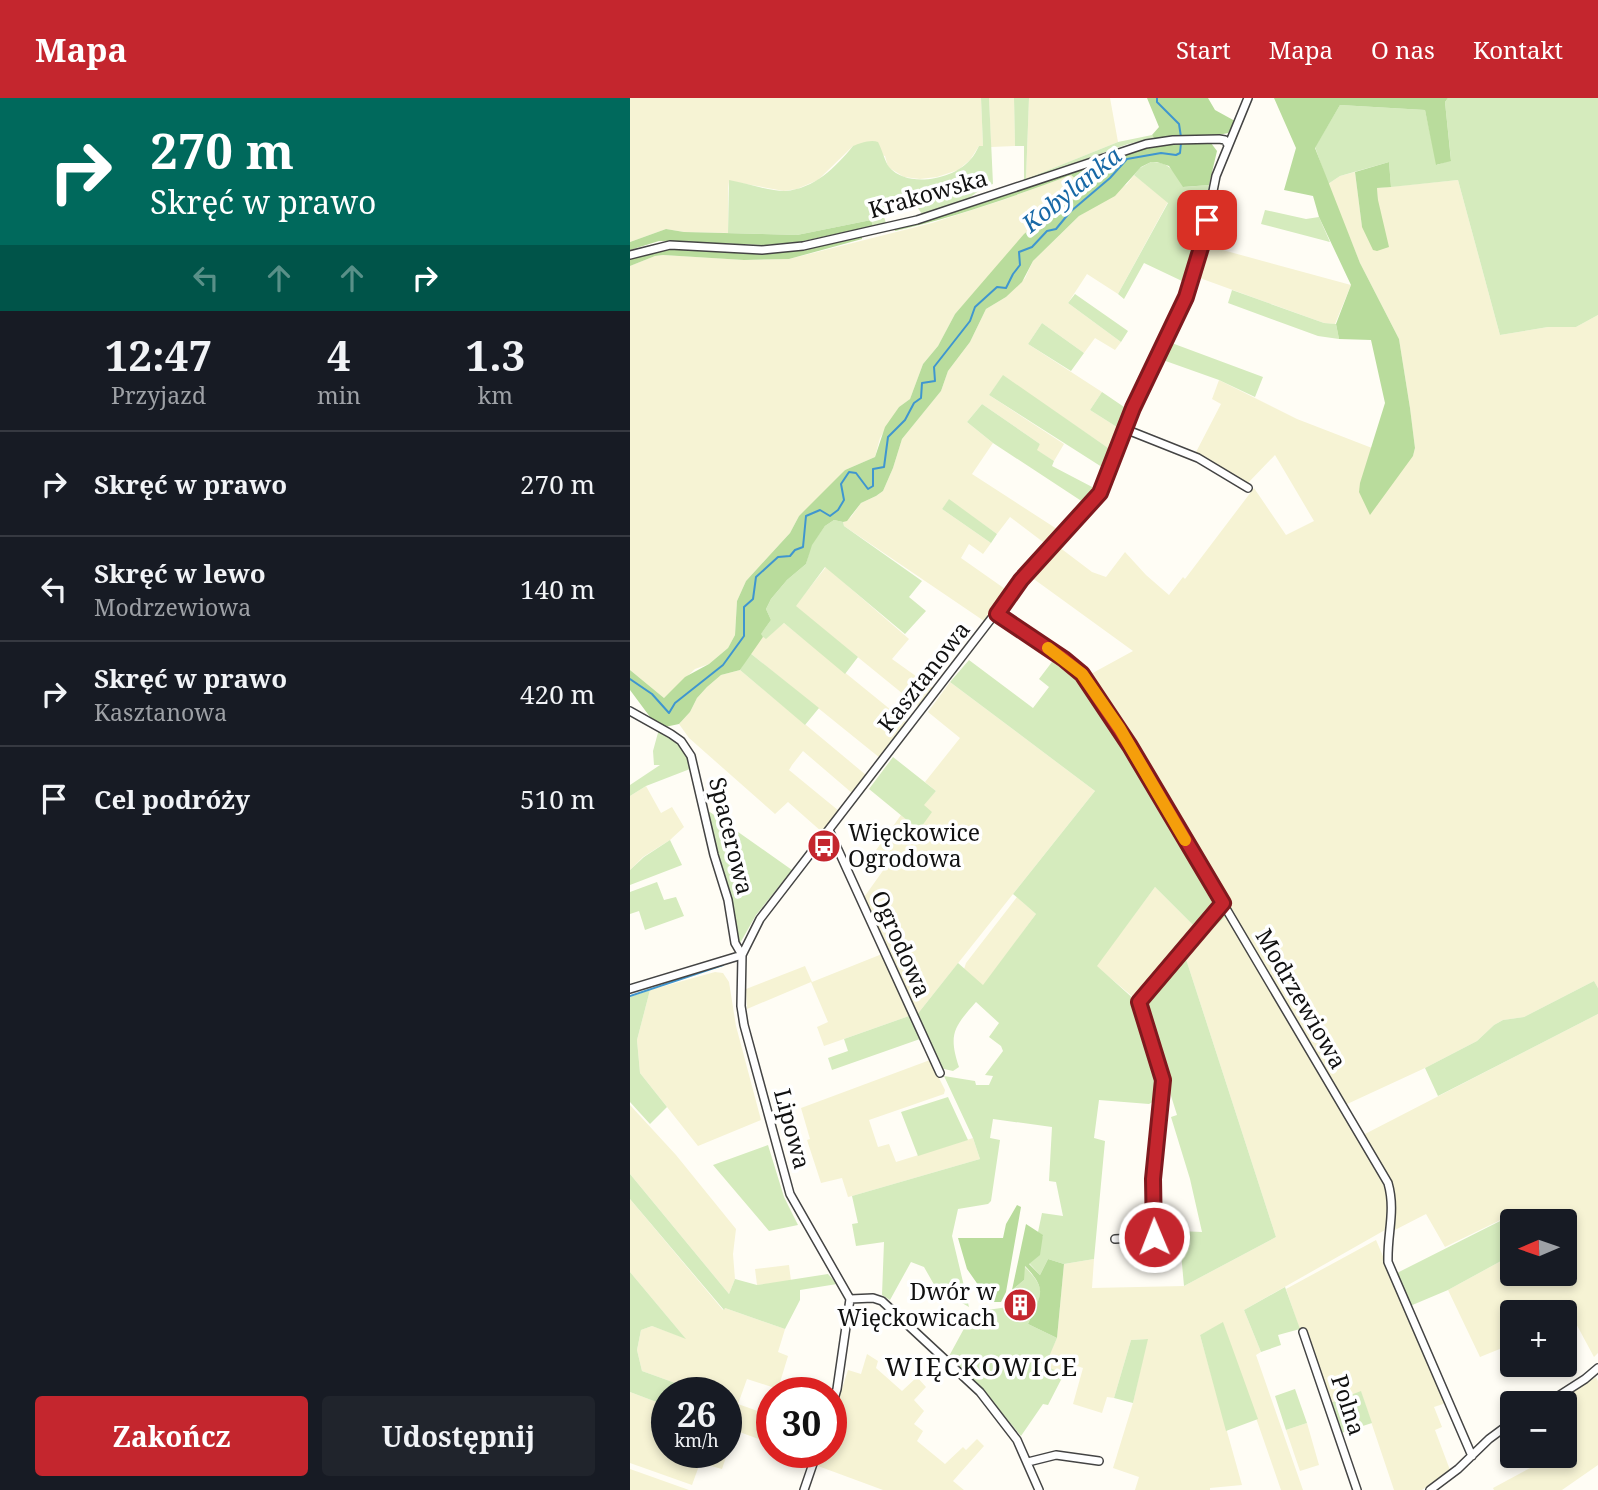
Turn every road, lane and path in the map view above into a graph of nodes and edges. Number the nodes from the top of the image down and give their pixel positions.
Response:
1 (1248, 98) edge
2 (1228, 145) junction
3 (630, 255) edge
4 (1125, 429) junction
5 (1248, 488) dead end
6 (997, 614) junction
7 (630, 711) edge
8 (638, 715) junction
9 (630, 720) edge
10 (829, 830) junction
11 (1223, 903) junction
12 (742, 956) junction
13 (630, 989) edge
14 (940, 1073) dead end
15 (1115, 1239) dead end
16 (850, 1299) junction
17 (1303, 1332) dead end
18 (1598, 1368) edge
19 (839, 1377) edge
20 (1566, 1391) edge
21 (1500, 1431) edge
22 (1472, 1456) junction
23 (1099, 1461) dead end
24 (1028, 1462) junction
25 (812, 1468) edge
26 (804, 1490) edge
27 (1039, 1490) edge
28 (1356, 1490) edge
29 (1430, 1490) edge

1 - 2 street, Kasztanowa
2 - 3 street, Krakowska
2 - 4 street, Kasztanowa
4 - 5 street
4 - 6 street, Kasztanowa
6 - 10 street, Kasztanowa
6 - 11 street, Modrzewiowa
7 - 8 street
8 - 9 street
8 - 12 street, Spacerowa
10 - 12 street, Kasztanowa
10 - 14 street, Ogrodowa
11 - 15 street
11 - 22 street, Modrzewiowa
12 - 13 street
12 - 16 street, Lipowa
16 - 19 street
16 - 24 street
17 - 28 street, Polna
18 - 20 street
21 - 22 street
22 - 29 street
23 - 24 street
24 - 27 street
25 - 26 street

